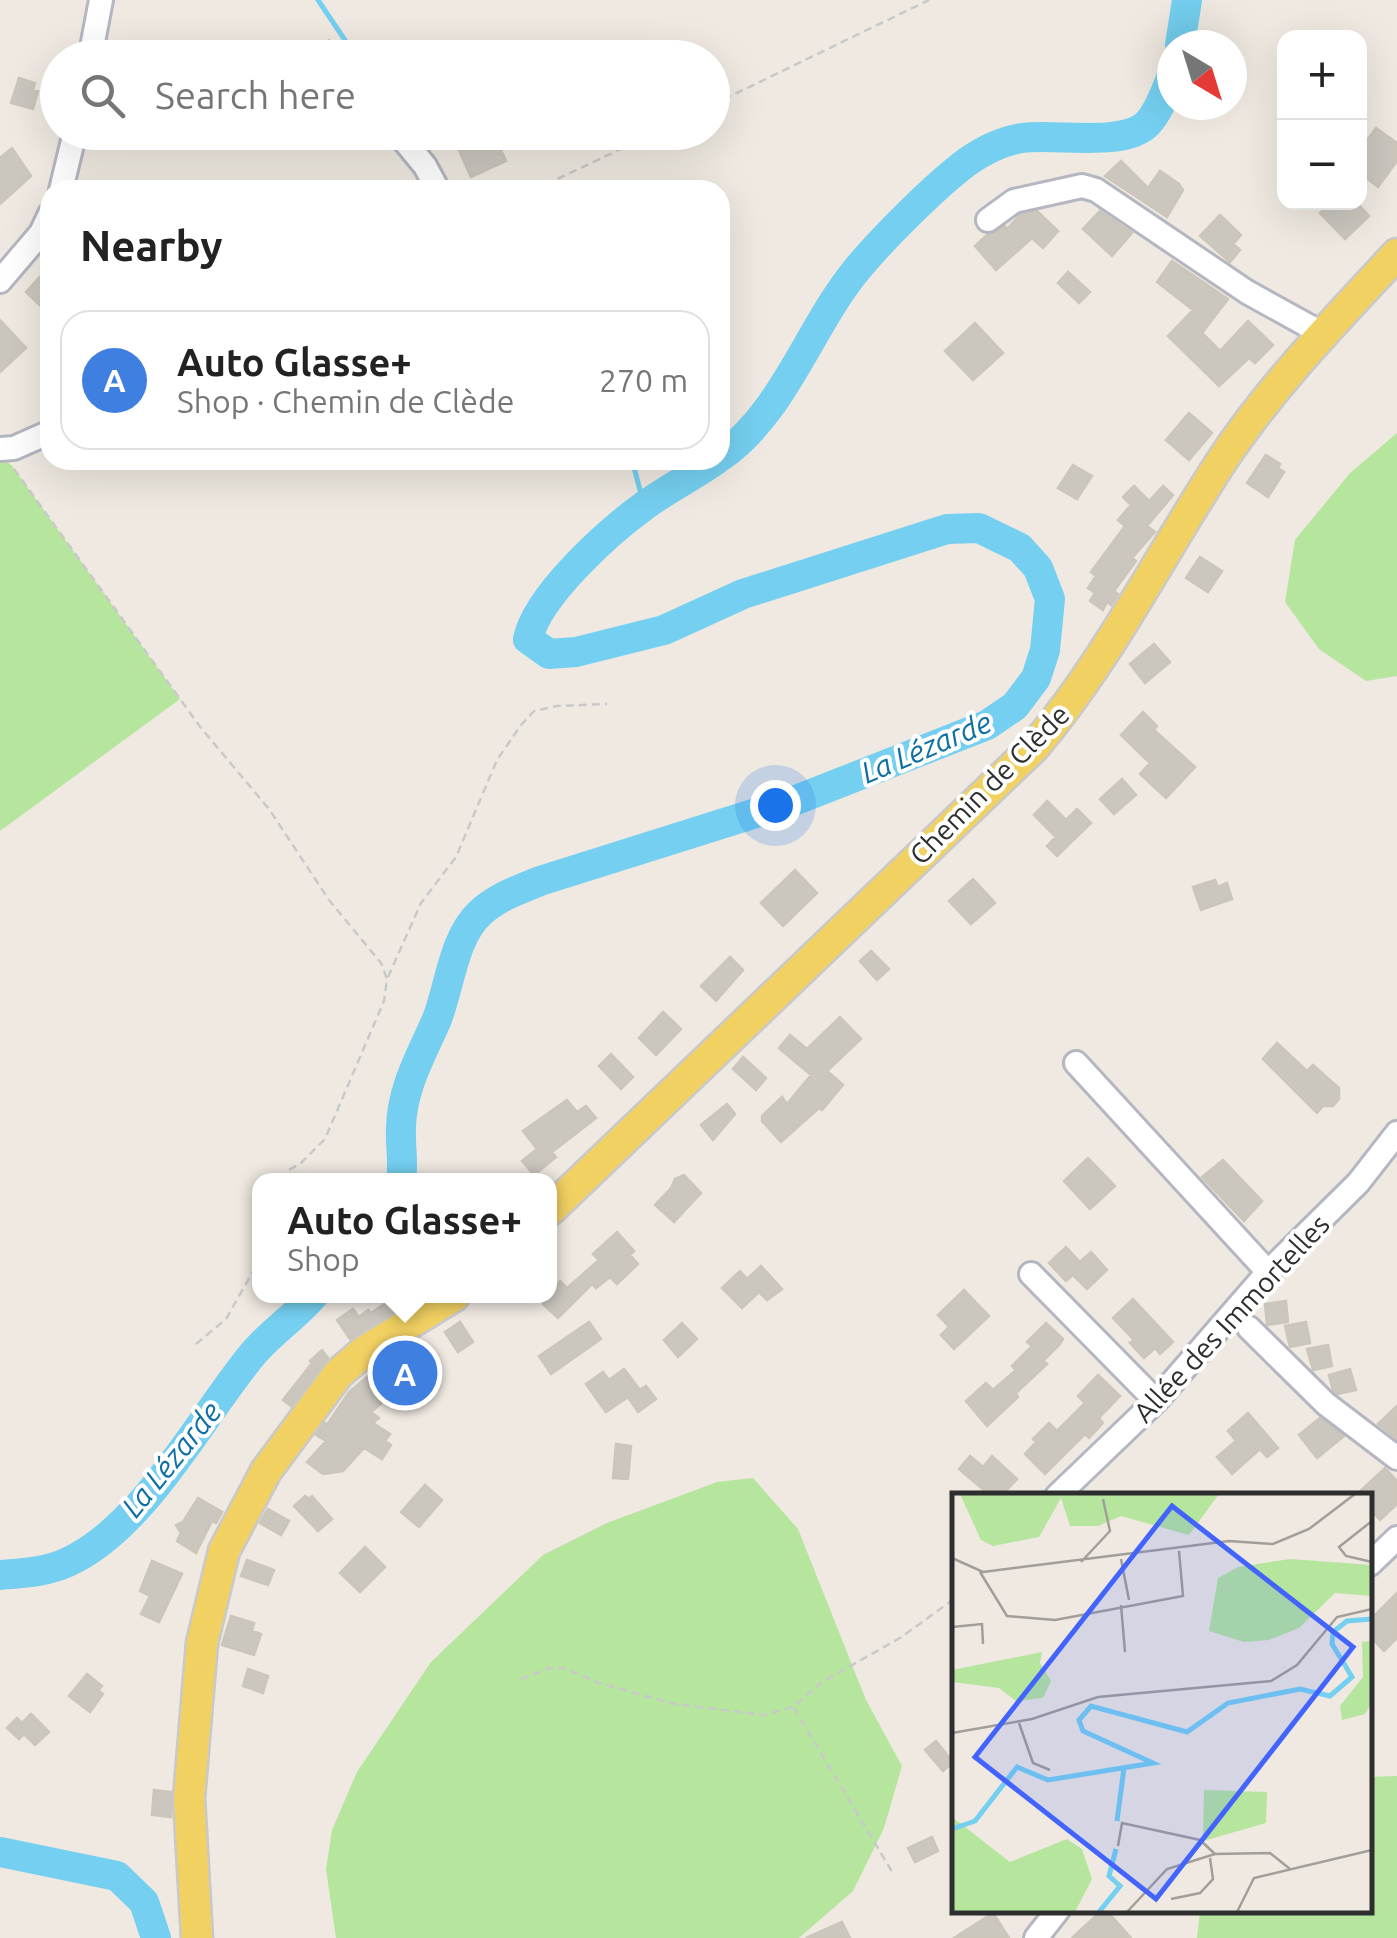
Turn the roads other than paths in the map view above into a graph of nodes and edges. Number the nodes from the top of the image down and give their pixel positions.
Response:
1 (101, 0) edge
2 (93, 40) edge
3 (71, 150) edge
4 (411, 150) edge
5 (63, 180) edge
6 (432, 180) edge
7 (988, 220) dead end
8 (40, 234) edge
9 (1397, 254) edge
10 (0, 282) edge
11 (1323, 334) junction
12 (40, 436) edge
13 (6, 458) edge
14 (1076, 1063) dead end
15 (1397, 1132) edge
16 (557, 1203) edge
17 (1268, 1272) junction
18 (1031, 1274) dead end
19 (443, 1303) edge
20 (1249, 1328) dead end
21 (1156, 1401) junction
22 (1397, 1458) edge
23 (1060, 1493) edge
24 (1397, 1538) edge
25 (1372, 1562) edge
26 (1056, 1913) edge
27 (197, 1938) edge
28 (1036, 1938) edge

1 - 2 street
3 - 5 street
4 - 6 street
7 - 11 street
8 - 10 street
9 - 11 main road, Chemin de Clède
11 - 16 main road, Chemin de Clède
12 - 13 street
14 - 17 street
15 - 17 street, Allée des Immortelles
17 - 21 street, Allée des Immortelles
18 - 21 street
19 - 27 main road
20 - 22 street
21 - 23 street, Allée des Immortelles
24 - 25 street
26 - 28 street

